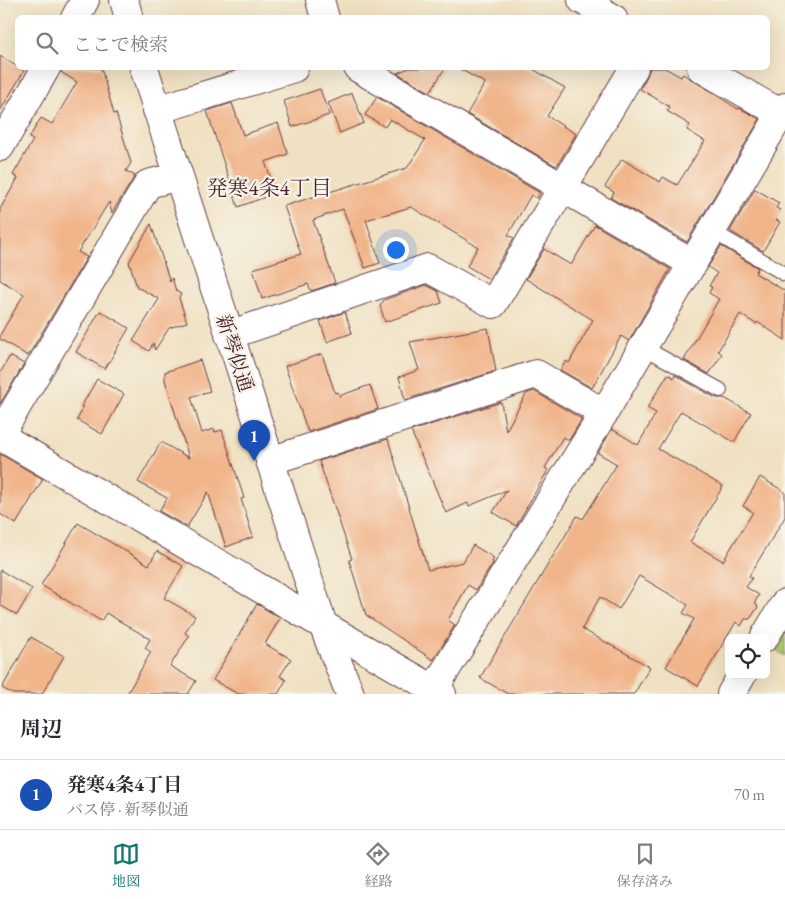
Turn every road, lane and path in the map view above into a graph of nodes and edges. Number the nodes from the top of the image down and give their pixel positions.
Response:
1 (85, 0) edge
2 (124, 0) edge
3 (320, 0) edge
4 (582, 0) edge
5 (77, 15) edge
6 (128, 15) edge
7 (324, 15) edge
8 (608, 15) edge
9 (45, 70) edge
10 (145, 70) edge
11 (287, 70) edge
12 (361, 70) edge
13 (633, 70) edge
14 (705, 70) edge
15 (157, 110) junction
16 (784, 112) edge
17 (0, 147) edge
18 (179, 176) junction
19 (563, 187) junction
20 (712, 231) junction
21 (693, 264) junction
22 (785, 274) edge
23 (229, 335) junction
24 (644, 347) junction
25 (720, 390) dead end
26 (604, 414) junction
27 (0, 435) edge
28 (270, 461) junction
29 (785, 603) edge
30 (323, 624) junction
31 (766, 634) edge
32 (740, 679) edge
33 (438, 692) edge
34 (350, 694) edge
35 (731, 694) edge

1 - 5 street
2 - 6 street
3 - 7 street
4 - 8 street
9 - 17 street
10 - 15 street, 新琴似通
11 - 15 street
12 - 19 street
13 - 19 street
14 - 16 street
15 - 18 street, 新琴似通
16 - 20 street
18 - 23 street, 新琴似通
18 - 27 street
19 - 21 street
19 - 23 street
20 - 21 street
20 - 22 lane
21 - 24 street
23 - 28 street, 新琴似通
24 - 25 lane
24 - 26 street
26 - 28 street
26 - 33 street
27 - 30 street
28 - 30 street, 新琴似通
29 - 31 street
30 - 33 street
30 - 34 street, 新琴似通
32 - 35 street

